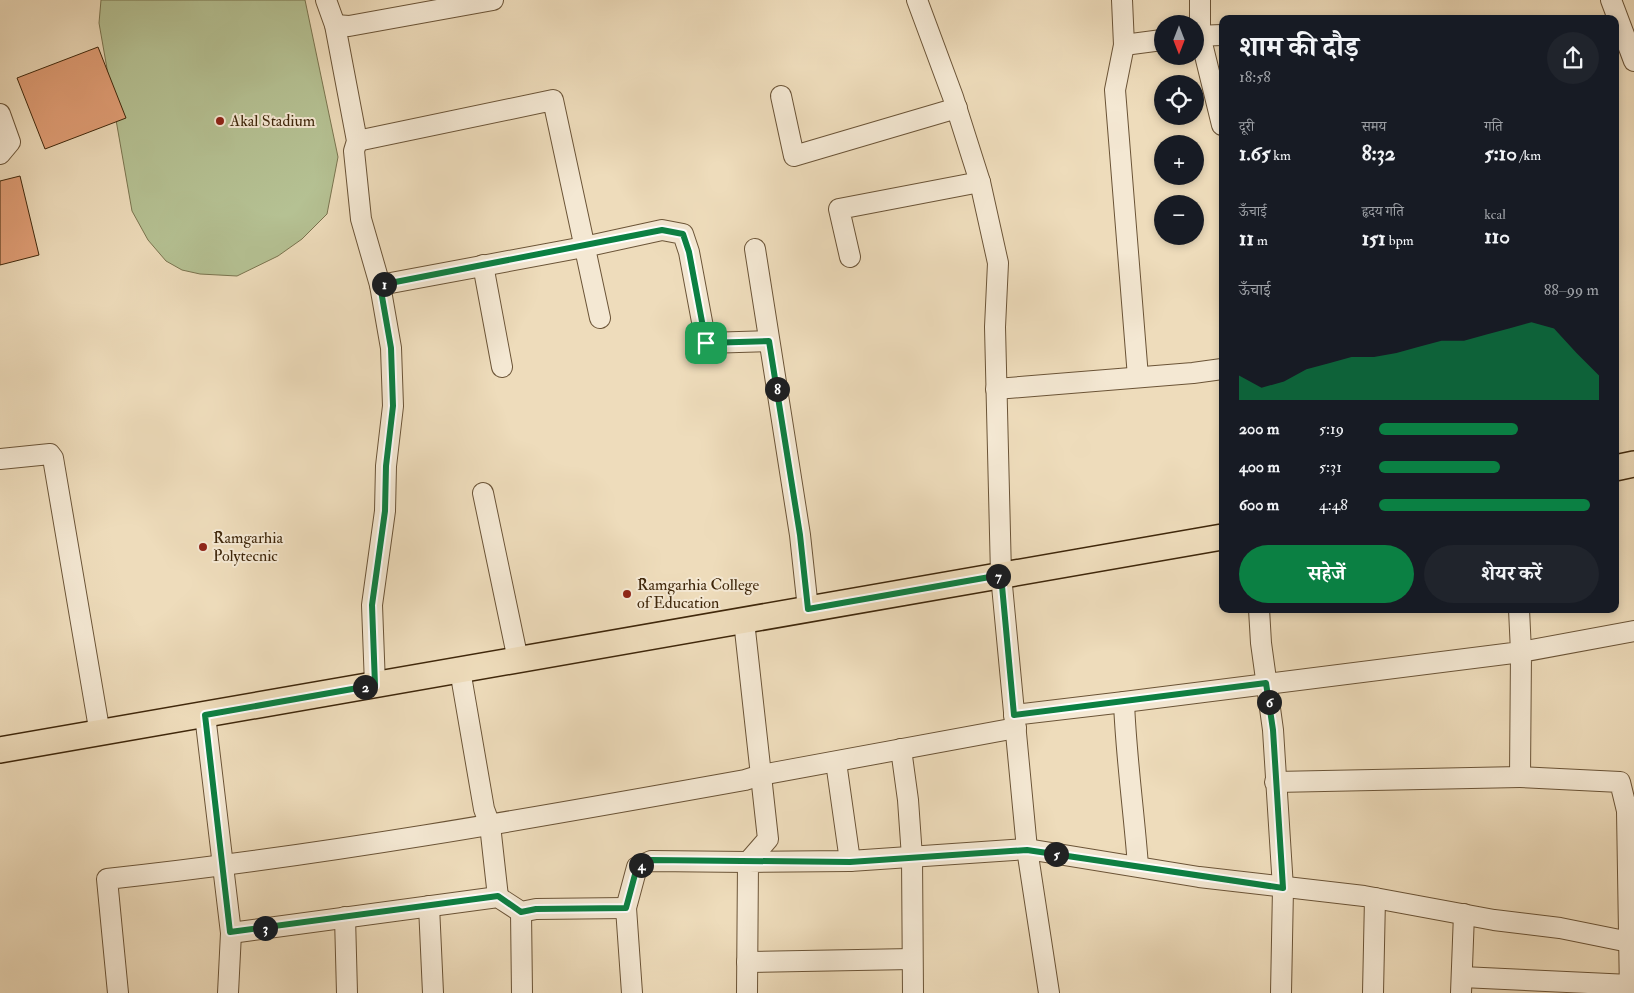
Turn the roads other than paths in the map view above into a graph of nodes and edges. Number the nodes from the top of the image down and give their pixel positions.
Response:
1 (326, 0) edge
2 (493, 0) edge
3 (917, 0) edge
4 (1122, 0) edge
5 (1200, 0) edge
6 (1611, 0) edge
7 (403, 8) edge
8 (1199, 15) edge
9 (1617, 15) edge
10 (1619, 21) edge
11 (335, 25) junction
12 (1219, 35) edge
13 (1204, 36) edge
14 (1154, 41) edge
15 (1124, 45) junction
16 (1204, 61) edge
17 (1634, 61) edge
18 (781, 96) dead end
19 (957, 108) junction
20 (0, 114) edge
21 (1219, 114) edge
22 (357, 141) junction
23 (0, 154) edge
24 (980, 182) junction
25 (584, 247) junction
26 (755, 249) dead end
27 (850, 257) dead end
28 (483, 265) junction
29 (380, 285) junction
30 (600, 318) dead end
31 (769, 341) junction
32 (502, 366) dead end
33 (1219, 370) edge
34 (1138, 377) junction
35 (996, 389) junction
36 (0, 459) edge
37 (483, 492) dead end
38 (1219, 538) edge
39 (1001, 575) junction
40 (808, 609) junction
41 (1259, 613) edge
42 (1519, 613) edge
43 (744, 621) junction
44 (1634, 631) edge
45 (1521, 652) junction
46 (518, 660) junction
47 (460, 670) junction
48 (1266, 683) junction
49 (375, 685) junction
50 (1124, 702) junction
51 (205, 715) junction
52 (1015, 722) junction
53 (100, 734) junction
54 (901, 749) junction
55 (0, 750) edge
56 (836, 762) junction
57 (761, 775) junction
58 (1520, 777) junction
59 (1275, 782) junction
60 (1631, 811) edge
61 (490, 826) junction
62 (1027, 850) junction
63 (912, 857) junction
64 (748, 862) junction
65 (850, 862) junction
66 (1138, 866) junction
67 (223, 867) junction
68 (1283, 888) junction
69 (498, 896) junction
70 (1376, 898) junction
71 (429, 906) junction
72 (626, 908) junction
73 (521, 912) junction
74 (1464, 914) junction
75 (345, 917) junction
76 (230, 932) junction
77 (1632, 943) edge
78 (912, 959) junction
79 (747, 962) junction
80 (1462, 985) edge
81 (1630, 989) edge
82 (118, 993) edge
83 (228, 993) edge
84 (347, 993) edge
85 (433, 993) edge
86 (522, 993) edge
87 (632, 993) edge
88 (747, 993) edge
89 (913, 993) edge
90 (1049, 993) edge
91 (1281, 993) edge
92 (1373, 993) edge

1 - 11 street
2 - 7 street
3 - 19 street
4 - 15 street
5 - 8 street
6 - 9 street
7 - 11 street
10 - 17 street
11 - 22 street
12 - 13 street
14 - 15 street
15 - 34 street
16 - 21 street
18 - 19 street
19 - 24 street
20 - 23 street
22 - 25 street
22 - 29 street
24 - 27 street
24 - 35 street
25 - 28 street
25 - 30 street
25 - 31 street
26 - 31 street
28 - 29 street
28 - 32 street
29 - 49 street
31 - 40 street
33 - 34 street
34 - 35 street
35 - 39 street
36 - 53 street
37 - 46 street
38 - 39 main road
39 - 40 main road
39 - 52 street
40 - 43 main road
41 - 48 street
42 - 45 street
43 - 46 main road
43 - 57 street
44 - 45 street
45 - 48 street
45 - 58 street
46 - 47 main road
47 - 49 main road
47 - 61 street
48 - 50 street
48 - 59 street
49 - 51 main road
50 - 52 street
50 - 66 street
51 - 53 main road
51 - 67 street
52 - 54 street
52 - 62 street
53 - 55 main road
54 - 56 street
54 - 63 street
56 - 57 street
56 - 65 street
57 - 61 street
57 - 64 street
58 - 59 street
58 - 60 street
59 - 68 street
60 - 77 street
61 - 67 street
61 - 69 street
62 - 63 street
62 - 66 street
62 - 90 street
63 - 65 street
63 - 78 street
64 - 65 street
64 - 72 street
64 - 79 street
66 - 68 street
67 - 76 street
67 - 82 street
68 - 70 street
68 - 91 street
69 - 71 street
69 - 73 street
70 - 74 street
70 - 92 street
71 - 75 street
71 - 85 street
72 - 73 street
72 - 87 street
73 - 86 street
74 - 77 street
74 - 80 street
75 - 76 street
75 - 84 street
76 - 83 street
77 - 81 street
78 - 79 street
78 - 89 street
79 - 88 street
80 - 81 street

